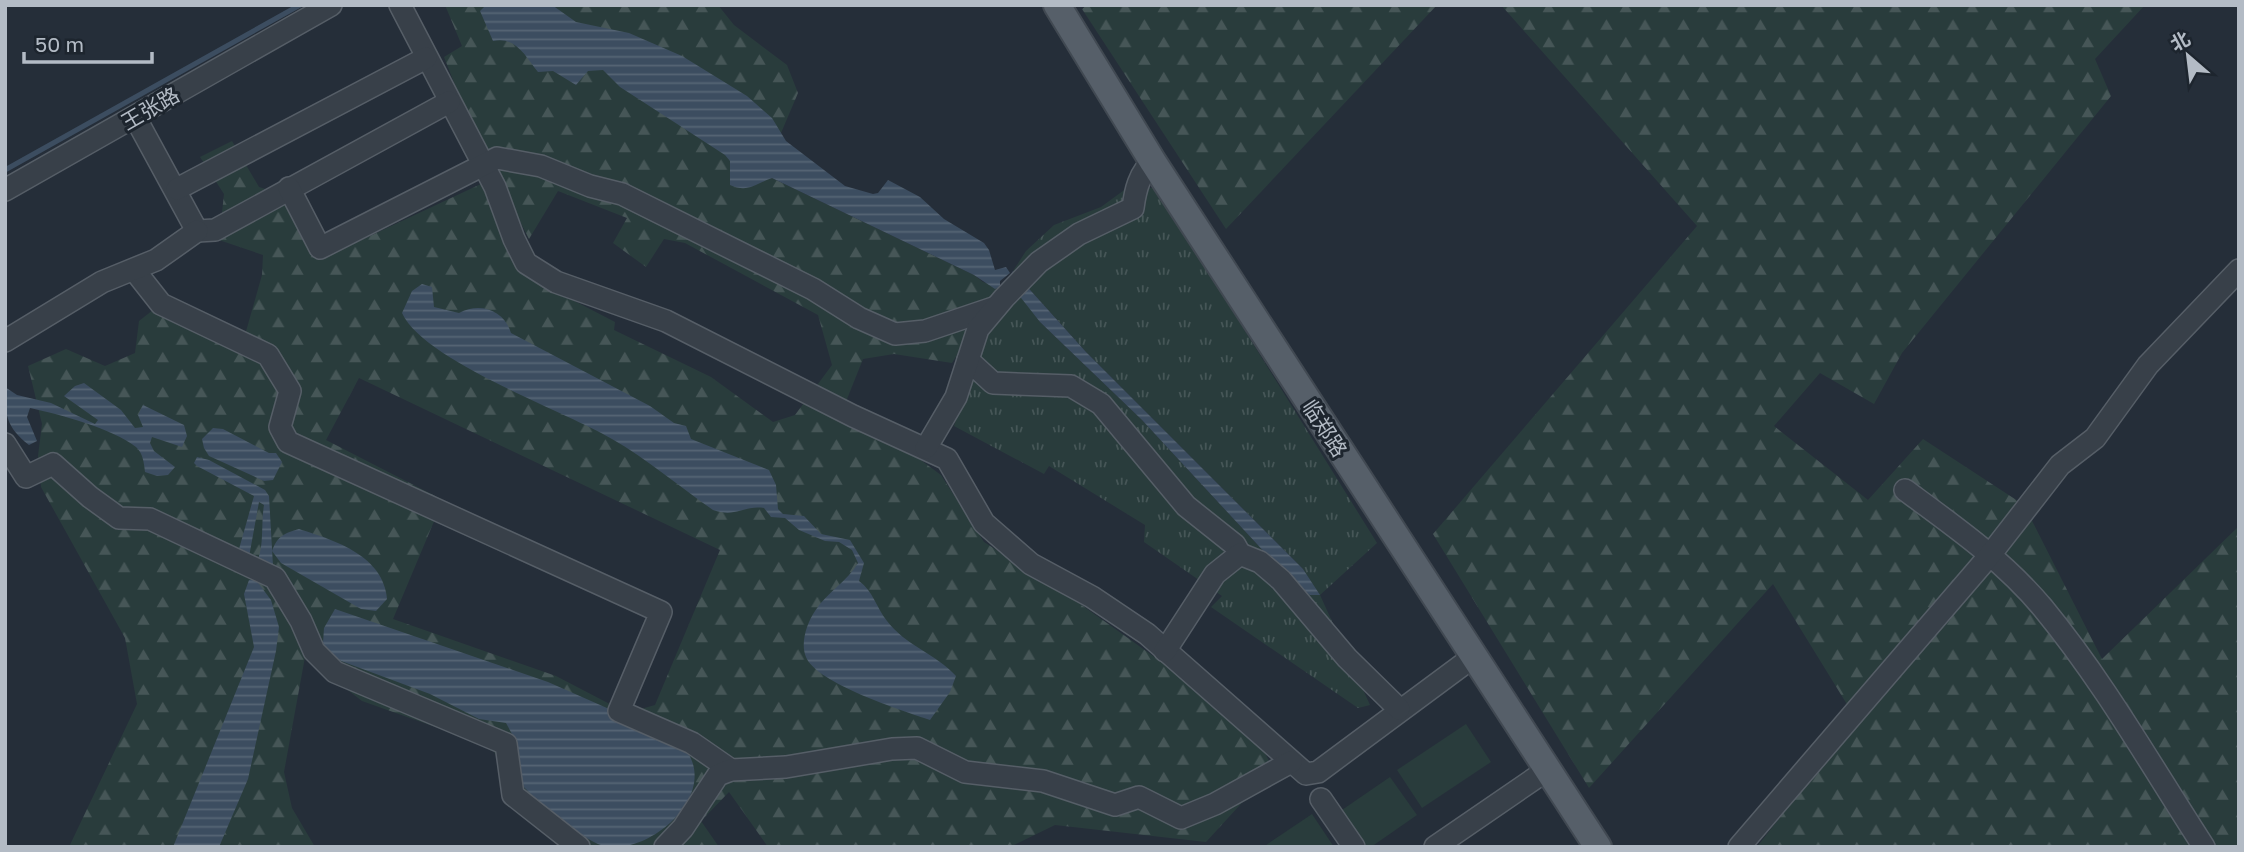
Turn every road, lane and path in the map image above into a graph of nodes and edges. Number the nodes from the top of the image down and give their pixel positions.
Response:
1 (331, 5) edge
2 (400, 5) edge
3 (1057, 5) edge
4 (426, 58) junction
5 (449, 102) junction
6 (135, 117) junction
7 (1153, 162) junction
8 (483, 166) junction
9 (289, 188) junction
10 (177, 189) junction
11 (5, 190) edge
12 (197, 231) junction
13 (2239, 270) edge
14 (135, 271) junction
15 (996, 307) junction
16 (5, 341) edge
17 (968, 360) junction
18 (5, 444) edge
19 (926, 448) junction
20 (1905, 490) dead end
21 (1240, 554) junction
22 (1990, 555) junction
23 (1165, 651) junction
24 (1473, 657) junction
25 (1399, 709) junction
26 (1291, 762) junction
27 (731, 770) junction
28 (1547, 770) junction
29 (1321, 799) dead end
30 (579, 847) edge
31 (665, 847) edge
32 (1354, 847) edge
33 (1435, 847) edge
34 (1598, 847) edge
35 (1738, 847) edge
36 (2204, 847) edge

1 - 6 street, 王张路
2 - 4 street
3 - 7 main road, 临郑路
4 - 5 street
4 - 10 street
5 - 8 street
5 - 9 street
6 - 10 street
6 - 11 street, 王张路
7 - 15 street
7 - 24 main road, 临郑路
8 - 9 street
8 - 15 street
8 - 19 street
9 - 12 street
10 - 12 street
12 - 14 street
13 - 22 street
14 - 16 street
14 - 27 street
15 - 17 street
17 - 19 street
17 - 21 street
18 - 30 street
19 - 23 street
20 - 22 street
21 - 23 street
21 - 25 street
22 - 35 street
22 - 36 street
23 - 26 street
24 - 25 street
24 - 28 main road, 临郑路
25 - 26 street
26 - 27 street
27 - 31 street
28 - 33 street
28 - 34 main road, 临郑路
29 - 32 street

